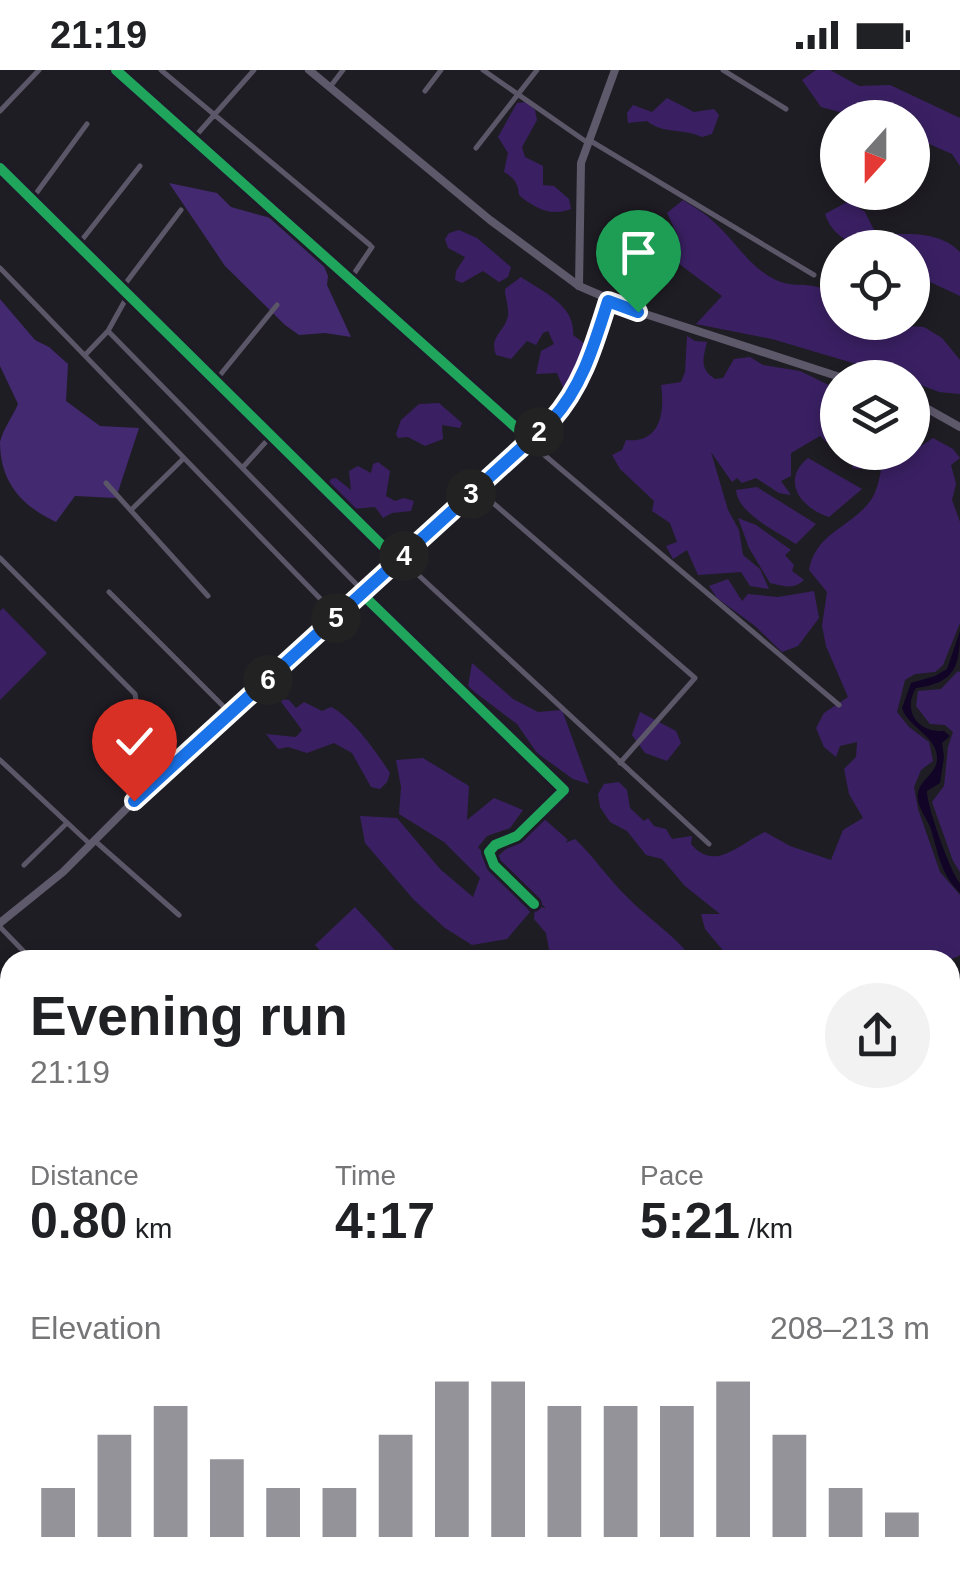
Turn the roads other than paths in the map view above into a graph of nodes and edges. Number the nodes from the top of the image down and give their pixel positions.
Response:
1 (116, 70) edge
2 (161, 70) edge
3 (254, 70) edge
4 (309, 70) edge
5 (343, 70) edge
6 (441, 70) edge
7 (483, 70) edge
8 (537, 70) edge
9 (615, 70) edge
10 (724, 70) edge
11 (37, 71) edge
12 (330, 88) junction
13 (426, 91) dead end
14 (518, 95) junction
15 (786, 108) dead end
16 (0, 111) edge
17 (214, 114) junction
18 (87, 124) dead end
19 (192, 140) junction
20 (588, 142) junction
21 (476, 148) dead end
22 (140, 166) dead end
23 (0, 168) edge
24 (32, 200) junction
25 (181, 210) dead end
26 (78, 245) junction
27 (0, 268) edge
28 (814, 275) dead end
29 (350, 282) junction
30 (580, 286) junction
31 (122, 288) junction
32 (128, 294) junction
33 (608, 301) junction
34 (277, 305) dead end
35 (108, 331) junction
36 (86, 354) junction
37 (820, 370) edge
38 (216, 380) junction
39 (930, 410) edge
40 (960, 427) edge
41 (272, 435) junction
42 (530, 441) junction
43 (184, 458) junction
44 (243, 467) junction
45 (106, 483) dead end
46 (476, 489) junction
47 (132, 510) junction
48 (0, 558) edge
49 (399, 560) junction
50 (109, 592) dead end
51 (363, 593) junction
52 (208, 596) dead end
53 (338, 616) junction
54 (839, 706) dead end
55 (231, 714) junction
56 (0, 760) edge
57 (620, 763) junction
58 (172, 766) junction
59 (66, 823) junction
60 (93, 843) junction
61 (709, 844) dead end
62 (24, 865) dead end
63 (534, 904) dead end
64 (179, 915) dead end
65 (0, 925) edge
66 (23, 950) edge

1 - 19 street
2 - 17 street
3 - 17 street
4 - 12 main road
5 - 12 street
6 - 13 street
7 - 14 street
8 - 14 street
9 - 20 main road
10 - 15 street
11 - 16 street
12 - 30 main road
14 - 20 street
14 - 21 street
17 - 19 street
17 - 29 street
18 - 24 street
19 - 29 street
20 - 28 street
20 - 30 main road
22 - 26 street
23 - 24 street
24 - 26 street
25 - 31 street
26 - 31 street
27 - 36 street
29 - 42 street
30 - 33 main road
31 - 32 street
32 - 35 street
32 - 38 street
33 - 37 main road
33 - 42 main road
34 - 38 street
35 - 36 street
35 - 44 street
36 - 43 street
38 - 41 street
39 - 40 main road
41 - 44 street
41 - 49 street
42 - 46 main road
42 - 54 street
43 - 47 street
43 - 53 street
44 - 51 street
45 - 47 street
46 - 49 main road
46 - 57 street
47 - 52 street
48 - 58 street
49 - 51 main road
49 - 57 street
50 - 55 street
51 - 53 main road
51 - 63 street
53 - 55 main road
55 - 58 main road
56 - 59 street
57 - 61 street
58 - 60 main road
59 - 60 street
59 - 62 street
60 - 64 street
60 - 65 main road
65 - 66 street

